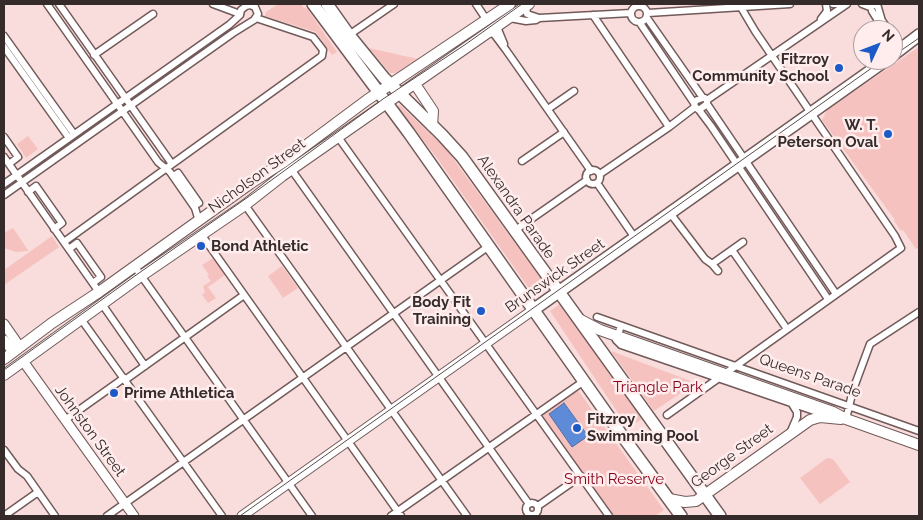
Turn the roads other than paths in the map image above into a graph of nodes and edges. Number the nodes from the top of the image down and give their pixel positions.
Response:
1 (47, 4) edge
2 (59, 4) edge
3 (213, 4) edge
4 (313, 4) edge
5 (327, 4) edge
6 (394, 4) edge
7 (476, 4) edge
8 (510, 4) edge
9 (790, 4) edge
10 (826, 4) edge
11 (833, 4) edge
12 (841, 4) edge
13 (847, 4) edge
14 (862, 4) edge
15 (877, 4) edge
16 (252, 5) edge
17 (640, 5) edge
18 (740, 6) edge
19 (527, 7) edge
20 (631, 9) edge
21 (872, 11) dead end
22 (153, 14) dead end
23 (240, 15) junction
24 (594, 15) junction
25 (647, 15) junction
26 (510, 18) junction
27 (539, 18) junction
28 (254, 19) junction
29 (486, 19) junction
30 (879, 20) edge
31 (882, 20) edge
32 (526, 21) junction
33 (640, 23) junction
34 (816, 25) junction
35 (493, 30) junction
36 (349, 35) junction
37 (919, 35) edge
38 (4, 36) edge
39 (919, 39) edge
40 (4, 47) edge
41 (903, 48) edge
42 (903, 49) edge
43 (94, 55) junction
44 (772, 56) junction
45 (86, 60) junction
46 (872, 70) edge
47 (28, 76) junction
48 (415, 84) junction
49 (390, 85) junction
50 (574, 91) dead end
51 (378, 93) junction
52 (400, 95) junction
53 (125, 98) junction
54 (706, 101) junction
55 (386, 103) junction
56 (117, 104) junction
57 (130, 106) junction
58 (696, 107) junction
59 (548, 109) junction
60 (122, 112) junction
61 (811, 113) junction
62 (138, 116) junction
63 (130, 122) junction
64 (432, 126) junction
65 (669, 127) junction
66 (564, 132) junction
67 (71, 136) junction
68 (4, 137) edge
69 (338, 137) junction
70 (77, 144) junction
71 (162, 150) junction
72 (154, 156) junction
73 (4, 157) edge
74 (522, 161) dead end
75 (741, 162) junction
76 (9, 164) junction
77 (169, 166) junction
78 (291, 170) junction
79 (591, 171) junction
80 (600, 174) junction
81 (16, 175) junction
82 (587, 180) junction
83 (21, 183) junction
84 (597, 183) junction
85 (4, 184) edge
86 (28, 192) junction
87 (4, 195) edge
88 (244, 205) junction
89 (670, 213) junction
90 (199, 221) junction
91 (54, 229) junction
92 (514, 231) junction
93 (201, 234) junction
94 (635, 238) junction
95 (64, 242) junction
96 (743, 242) dead end
97 (489, 246) junction
98 (69, 249) junction
99 (732, 250) junction
100 (712, 264) junction
101 (718, 271) dead end
102 (138, 272) junction
103 (441, 280) junction
104 (92, 283) junction
105 (100, 292) junction
106 (558, 292) junction
107 (836, 294) junction
108 (244, 295) junction
109 (828, 299) junction
110 (102, 304) junction
111 (534, 310) junction
112 (394, 313) junction
113 (918, 314) edge
114 (576, 317) junction
115 (597, 317) dead end
116 (82, 319) junction
117 (4, 324) edge
118 (620, 326) junction
119 (787, 329) junction
120 (617, 336) junction
121 (185, 337) junction
122 (4, 340) edge
123 (486, 343) junction
124 (346, 347) junction
125 (16, 349) junction
126 (691, 350) junction
127 (4, 358) edge
128 (23, 361) junction
129 (686, 364) junction
130 (145, 366) junction
131 (738, 366) junction
132 (4, 375) edge
133 (440, 376) junction
134 (722, 377) junction
135 (303, 378) junction
136 (124, 379) junction
137 (584, 382) junction
138 (792, 401) junction
139 (847, 405) junction
140 (806, 409) junction
141 (392, 410) junction
142 (537, 415) junction
143 (667, 416) dead end
144 (839, 417) junction
145 (65, 420) junction
146 (244, 420) junction
147 (808, 421) junction
148 (791, 431) junction
149 (919, 431) edge
150 (348, 441) junction
151 (919, 445) edge
152 (491, 448) junction
153 (4, 450) edge
154 (184, 462) junction
155 (581, 476) junction
156 (442, 481) junction
157 (289, 483) junction
158 (38, 492) junction
159 (704, 494) junction
160 (669, 499) junction
161 (125, 504) junction
162 (529, 504) junction
163 (538, 506) junction
164 (676, 513) edge
165 (399, 514) edge
166 (531, 515) edge
167 (4, 516) edge
168 (55, 516) edge
169 (107, 516) edge
170 (134, 516) edge
171 (222, 516) edge
172 (242, 516) edge
173 (312, 516) edge
174 (391, 516) edge
175 (467, 516) edge
176 (609, 516) edge
177 (720, 516) edge

1 - 45 street
2 - 43 street
3 - 23 street
4 - 51 highway
5 - 36 highway, Alexandra Parade
6 - 36 street
7 - 29 street
8 - 29 main road, Nicholson Street
9 - 18 street
10 - 34 street
11 - 12 street
13 - 34 street
14 - 15 street
15 - 31 street
16 - 23 street
16 - 28 street
17 - 20 street
17 - 25 street
18 - 25 street
18 - 44 street
19 - 26 main road, Nicholson Street
19 - 27 street
19 - 32 street
20 - 24 street
20 - 33 street
21 - 30 street
22 - 43 street
23 - 28 street
23 - 53 street
24 - 27 street
24 - 65 street
25 - 33 street
25 - 54 street
26 - 32 street
26 - 35 main road, Nicholson Street
27 - 32 street
28 - 57 street
28 - 77 street
29 - 49 main road, Nicholson Street
33 - 58 street
34 - 44 street
35 - 48 main road, Nicholson Street
35 - 59 street
36 - 49 highway, Alexandra Parade
37 - 41 highway
38 - 47 street
39 - 42 highway
40 - 47 street
43 - 45 street
43 - 53 street
44 - 54 street
44 - 61 street
45 - 56 street
46 - 61 highway, Brunswick Street
47 - 67 street
48 - 52 main road, Nicholson Street
48 - 64 main road
49 - 51 main road, Nicholson Street
49 - 52 highway, Alexandra Parade
50 - 59 street
51 - 55 highway
51 - 90 main road, Nicholson Street
52 - 55 main road, Nicholson Street
52 - 64 highway, Alexandra Parade
53 - 56 street
53 - 57 street
54 - 58 street
54 - 58 street
54 - 75 street
55 - 69 main road, Nicholson Street
55 - 97 highway
56 - 60 street
56 - 67 street
57 - 60 street
57 - 62 street
58 - 65 street
58 - 75 street
59 - 66 street
60 - 63 street
60 - 70 street
61 - 75 highway, Brunswick Street
61 - 107 street
62 - 63 street
62 - 71 street
63 - 72 street
64 - 92 highway, Alexandra Parade
65 - 80 street
66 - 74 street
66 - 79 street
67 - 70 street
67 - 81 street
68 - 76 street
69 - 78 main road, Nicholson Street
69 - 103 street
70 - 83 street
71 - 72 street
71 - 77 street
72 - 77 street
73 - 76 street
75 - 89 highway, Brunswick Street
75 - 107 street
75 - 109 street
76 - 81 street
77 - 90 street
77 - 95 street
78 - 88 main road, Nicholson Street
78 - 112 street
79 - 80 street
79 - 82 street
80 - 84 street
81 - 83 street
81 - 85 street
82 - 84 street
82 - 92 street
83 - 86 street
83 - 87 street
84 - 94 street
86 - 91 street
86 - 91 street
88 - 93 main road, Nicholson Street
88 - 124 street
89 - 94 highway, Brunswick Street
89 - 100 street
90 - 102 main road, Nicholson Street
91 - 95 street
92 - 106 highway, Alexandra Parade
93 - 102 main road, Nicholson Street
93 - 108 street
94 - 106 highway, Brunswick Street
95 - 98 street
96 - 99 street
97 - 103 street
97 - 111 highway
98 - 104 street
98 - 104 street
99 - 100 street
99 - 119 street
100 - 101 street
102 - 105 main road, Nicholson Street
102 - 110 main road, Nicholson Street
102 - 121 street
103 - 112 street
103 - 123 street
104 - 105 street
105 - 125 main road, Nicholson Street
106 - 111 highway, Brunswick Street
106 - 114 highway, Alexandra Parade
107 - 109 street
108 - 121 street
108 - 135 street
109 - 119 street
110 - 116 main road, Nicholson Street
110 - 130 street
111 - 123 street, Brunswick Street
111 - 137 highway
112 - 124 street
112 - 133 street
113 - 139 street
114 - 120 main road, Queens Parade
114 - 159 highway, Alexandra Parade
115 - 118 street, Queens Parade
116 - 128 main road, Nicholson Street
116 - 136 street
117 - 125 street
118 - 120 street
118 - 126 street, Queens Parade
119 - 131 street
120 - 129 main road, Queens Parade
121 - 130 street
121 - 146 street
122 - 125 street
123 - 133 street, Brunswick Street
123 - 142 street
124 - 135 street
124 - 141 street
125 - 127 main road, Nicholson Street
125 - 128 main road
126 - 129 street
126 - 131 street, Queens Parade
128 - 132 main road, Nicholson Street
128 - 145 street, Johnston Street
129 - 134 main road, Queens Parade
130 - 136 street
131 - 134 street
131 - 139 street, Queens Parade
133 - 141 street, Brunswick Street
133 - 152 street
134 - 138 main road, Queens Parade
134 - 143 street
135 - 146 street
135 - 150 street
136 - 145 street
136 - 154 street
137 - 142 street
137 - 160 highway
138 - 140 main road
138 - 144 main road, Queens Parade
138 - 148 street
139 - 144 street
139 - 144 street
139 - 149 street, Queens Parade
140 - 144 street, Queens Parade
140 - 147 main road
141 - 150 street, Brunswick Street
141 - 156 street
142 - 152 street
142 - 155 street
144 - 147 main road, Queens Parade
144 - 151 main road, Queens Parade
145 - 161 street, Johnston Street
146 - 154 street
146 - 157 street
147 - 148 main road, George Street
148 - 159 main road, George Street
150 - 157 street, Brunswick Street
150 - 165 street
152 - 156 street
152 - 162 street
153 - 158 street
154 - 161 street
154 - 171 street
155 - 163 street
155 - 176 street
156 - 165 street
156 - 175 street
157 - 172 street, Brunswick Street
157 - 173 street
158 - 167 street
158 - 168 street
159 - 160 main road, George Street
159 - 177 highway, Alexandra Parade
160 - 164 highway
161 - 169 street
161 - 170 street, Johnston Street
162 - 163 street
162 - 166 street
163 - 166 street
165 - 174 street

